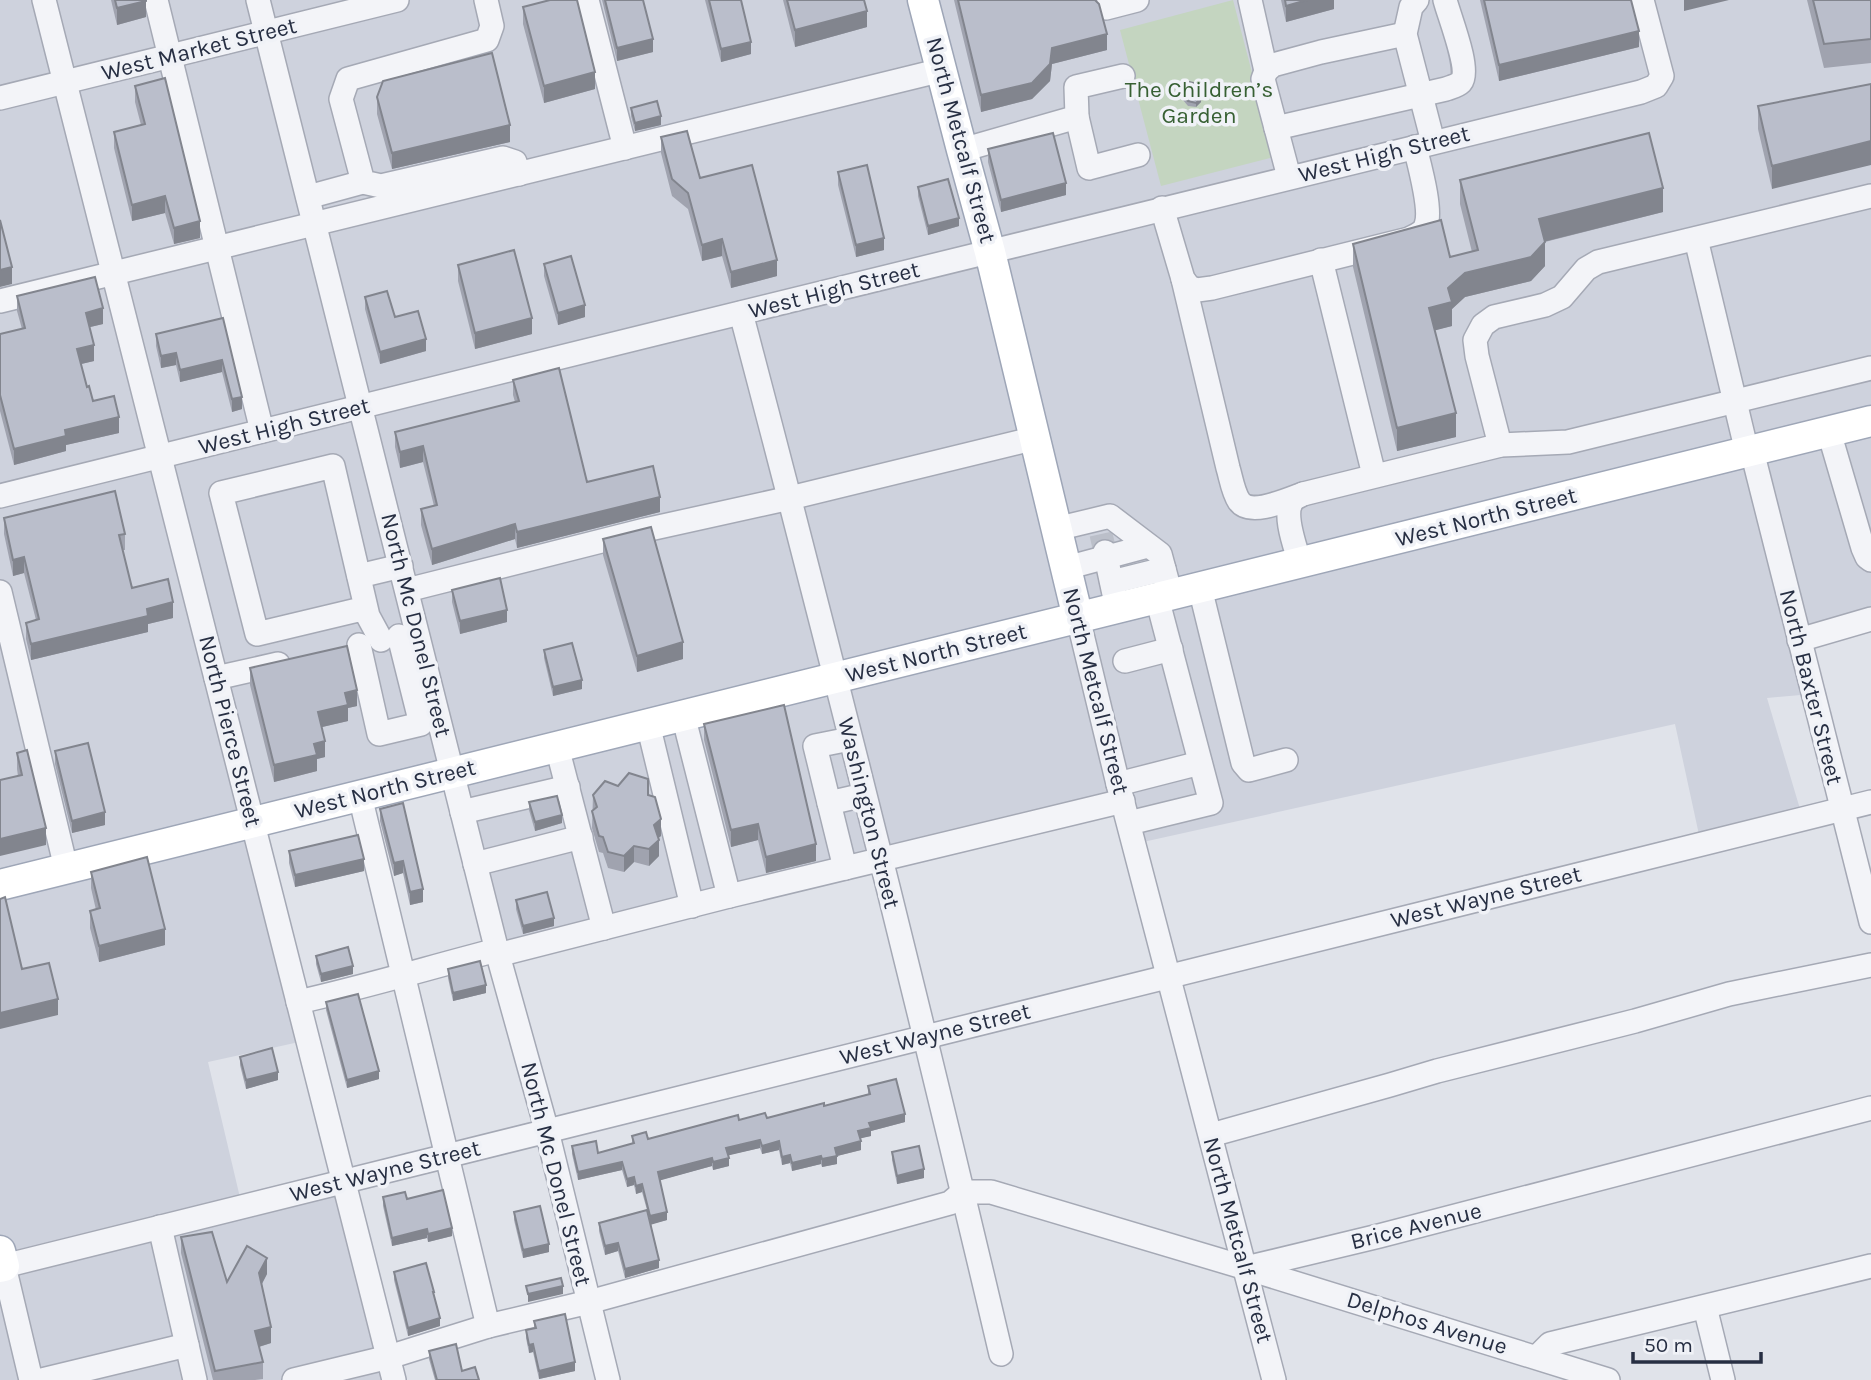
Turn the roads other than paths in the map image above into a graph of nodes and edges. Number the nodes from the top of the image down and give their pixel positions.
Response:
1 (44, 0) edge
2 (156, 0) edge
3 (258, 0) edge
4 (397, 0) edge
5 (486, 0) edge
6 (587, 0) edge
7 (923, 0) edge
8 (1137, 0) edge
9 (1250, 0) edge
10 (1417, 0) edge
11 (1445, 0) edge
12 (1642, 0) edge
13 (367, 4) edge
14 (1106, 8) dead end
15 (267, 33) junction
16 (1405, 34) junction
17 (169, 57) junction
18 (942, 70) junction
19 (1266, 71) junction
20 (1123, 75) dead end
21 (65, 82) junction
22 (1421, 95) junction
23 (0, 98) edge
24 (1077, 117) junction
25 (1276, 128) junction
26 (1424, 144) junction
27 (625, 148) junction
28 (962, 150) junction
29 (1138, 155) dead end
30 (519, 174) junction
31 (1289, 177) junction
32 (363, 182) junction
33 (1871, 196) edge
34 (308, 197) junction
35 (1161, 208) junction
36 (315, 224) junction
37 (1696, 239) junction
38 (217, 248) junction
39 (990, 252) junction
40 (1321, 260) junction
41 (113, 273) junction
42 (1183, 279) junction
43 (0, 301) edge
44 (741, 313) junction
45 (1871, 368) edge
46 (1734, 400) junction
47 (361, 407) junction
48 (1871, 421) edge
49 (262, 431) junction
50 (1829, 432) junction
51 (1036, 438) junction
52 (1500, 445) junction
53 (1750, 452) junction
54 (160, 457) junction
55 (1374, 475) junction
56 (1303, 494) junction
57 (0, 496) edge
58 (790, 498) junction
59 (1088, 543) junction
60 (1148, 546) junction
61 (1871, 559) edge
62 (1300, 564) junction
63 (401, 566) junction
64 (359, 576) junction
65 (1173, 587) junction
66 (407, 590) junction
67 (0, 592) edge
68 (1115, 595) junction
69 (366, 608) junction
70 (1078, 618) junction
71 (1871, 619) edge
72 (399, 636) junction
73 (1799, 640) junction
74 (359, 645) junction
75 (1171, 649) junction
76 (333, 651) edge
77 (294, 660) edge
78 (1125, 661) dead end
79 (216, 678) junction
80 (835, 678) junction
81 (683, 715) junction
82 (648, 724) junction
83 (850, 739) junction
84 (557, 747) junction
85 (1286, 760) dead end
86 (1200, 763) junction
87 (452, 773) junction
88 (568, 787) junction
89 (1120, 792) junction
90 (864, 795) junction
91 (360, 796) junction
92 (1871, 802) edge
93 (829, 803) junction
94 (1842, 809) junction
95 (462, 812) junction
96 (253, 822) junction
97 (1129, 824) junction
98 (581, 837) junction
99 (880, 859) junction
100 (475, 864) junction
101 (66, 868) junction
102 (845, 868) junction
103 (0, 885) edge
104 (729, 896) junction
105 (692, 906) junction
106 (1871, 922) edge
107 (604, 928) junction
108 (498, 953) junction
109 (1871, 965) edge
110 (403, 976) junction
111 (1169, 976) junction
112 (298, 1002) junction
113 (924, 1037) junction
114 (1871, 1108) edge
115 (547, 1131) junction
116 (1211, 1135) junction
117 (448, 1155) junction
118 (344, 1181) junction
119 (963, 1192) junction
120 (160, 1227) junction
121 (1, 1261) edge
122 (1871, 1266) edge
123 (1247, 1268) junction
124 (589, 1302) junction
125 (1705, 1307) junction
126 (488, 1326) junction
127 (187, 1345) junction
128 (1001, 1354) dead end
129 (388, 1357) junction
130 (1537, 1357) junction
131 (31, 1380) edge
132 (42, 1380) edge
133 (195, 1380) edge
134 (293, 1380) edge
135 (394, 1380) edge
136 (608, 1380) edge
137 (1275, 1380) edge
138 (1608, 1380) edge
139 (1723, 1380) edge

1 - 21 street, North Pierce Street
2 - 17 street
3 - 15 street, North Mc Donel Street
4 - 13 street, West Market Street
5 - 32 street
6 - 27 street
7 - 18 main road, North Metcalf Street
8 - 14 street
9 - 19 street
10 - 16 street
11 - 22 street
12 - 26 street, West High Street
13 - 15 street, West Market Street
15 - 17 street, West Market Street
15 - 34 street, North Mc Donel Street
16 - 19 street
16 - 22 street
17 - 21 street, West Market Street
17 - 38 street
18 - 27 street
18 - 28 main road, North Metcalf Street
19 - 25 street
20 - 24 street
21 - 23 street, West Market Street
21 - 41 street, North Pierce Street
22 - 25 street
22 - 26 street
24 - 28 street
24 - 29 street
25 - 31 street
26 - 31 street, West High Street
26 - 40 street
27 - 30 street
28 - 39 main road, North Metcalf Street
30 - 32 street
30 - 36 street
31 - 35 street, West High Street
32 - 34 street
33 - 37 street
34 - 36 street, North Mc Donel Street
35 - 39 street, West High Street
35 - 42 street
36 - 38 street
36 - 47 street, North Mc Donel Street
37 - 46 street, North Baxter Street
37 - 52 street
38 - 41 street
38 - 49 street
39 - 44 street, West High Street
39 - 51 main road, North Metcalf Street
40 - 42 street
40 - 55 street
41 - 43 street
41 - 54 street, North Pierce Street
42 - 56 street
44 - 47 street, West High Street
44 - 58 street, Washington Street
45 - 46 street
46 - 52 street
46 - 53 street, North Baxter Street
47 - 49 street, West High Street
47 - 63 street, North Mc Donel Street
48 - 50 main road, West North Street
49 - 54 street, West High Street
50 - 53 main road, West North Street
50 - 61 street
51 - 58 street
51 - 59 main road, North Metcalf Street
52 - 55 street
53 - 62 main road, West North Street
53 - 73 street, North Baxter Street
54 - 57 street, West High Street
54 - 79 street, North Pierce Street
55 - 56 street
56 - 62 street
58 - 66 street
58 - 80 street, Washington Street
59 - 60 street
59 - 60 street
59 - 68 street
59 - 70 main road, North Metcalf Street
60 - 65 street
62 - 65 main road, West North Street
63 - 64 street
63 - 66 street, North Mc Donel Street
64 - 69 street
64 - 69 street
65 - 68 main road, West North Street
65 - 75 street
65 - 85 street
66 - 72 street, North Mc Donel Street
67 - 101 street
68 - 70 main road, West North Street
69 - 72 street
70 - 80 main road, West North Street
70 - 89 street, North Metcalf Street
71 - 73 street
72 - 74 street
72 - 74 street
72 - 87 street, North Mc Donel Street
73 - 94 street, North Baxter Street
74 - 76 street
75 - 78 street
75 - 86 street
77 - 79 street
79 - 96 street, North Pierce Street
80 - 81 main road, West North Street
80 - 83 street, Washington Street
81 - 82 main road, West North Street
81 - 104 street
82 - 84 main road, West North Street
82 - 105 street
83 - 90 street, Washington Street
83 - 93 street
84 - 87 main road, West North Street
84 - 88 street
86 - 89 street
86 - 97 street
87 - 91 main road, West North Street
87 - 95 street, North Mc Donel Street
88 - 95 street
88 - 98 street
89 - 97 street, North Metcalf Street
89 - 99 street
90 - 93 street
90 - 99 street, Washington Street
91 - 96 main road, West North Street
91 - 110 street
92 - 94 street, West Wayne Street
93 - 102 street
94 - 106 street, North Baxter Street
94 - 111 street, West Wayne Street
95 - 100 street, North Mc Donel Street
96 - 101 main road, West North Street
96 - 112 street, North Pierce Street
97 - 111 street, North Metcalf Street
98 - 100 street
98 - 107 street
99 - 102 street
99 - 113 street, Washington Street
100 - 108 street, North Mc Donel Street
101 - 103 main road, West North Street
102 - 104 street
104 - 105 street
105 - 107 street
107 - 108 street
108 - 110 street
108 - 115 street, North Mc Donel Street
109 - 116 street
110 - 112 street
110 - 117 street
111 - 113 street, West Wayne Street
111 - 116 street, North Metcalf Street
112 - 118 street, North Pierce Street
113 - 115 street, West Wayne Street
113 - 119 street, Washington Street
114 - 123 street, Brice Avenue
115 - 117 street, West Wayne Street
115 - 124 street, North Mc Donel Street
116 - 123 street, North Metcalf Street
117 - 118 street, West Wayne Street
117 - 126 street
118 - 120 street, West Wayne Street
118 - 129 street, North Pierce Street
119 - 123 street
119 - 124 street
119 - 128 street, Washington Street
120 - 121 street, West Wayne Street
120 - 127 street
121 - 131 street
122 - 125 street
123 - 130 street, Delphos Avenue
123 - 137 street, North Metcalf Street
124 - 126 street
124 - 136 street, North Mc Donel Street
125 - 130 street
125 - 139 street
126 - 129 street
127 - 132 street
127 - 133 street
129 - 134 street
129 - 135 street, North Pierce Street
130 - 138 street, Delphos Avenue

